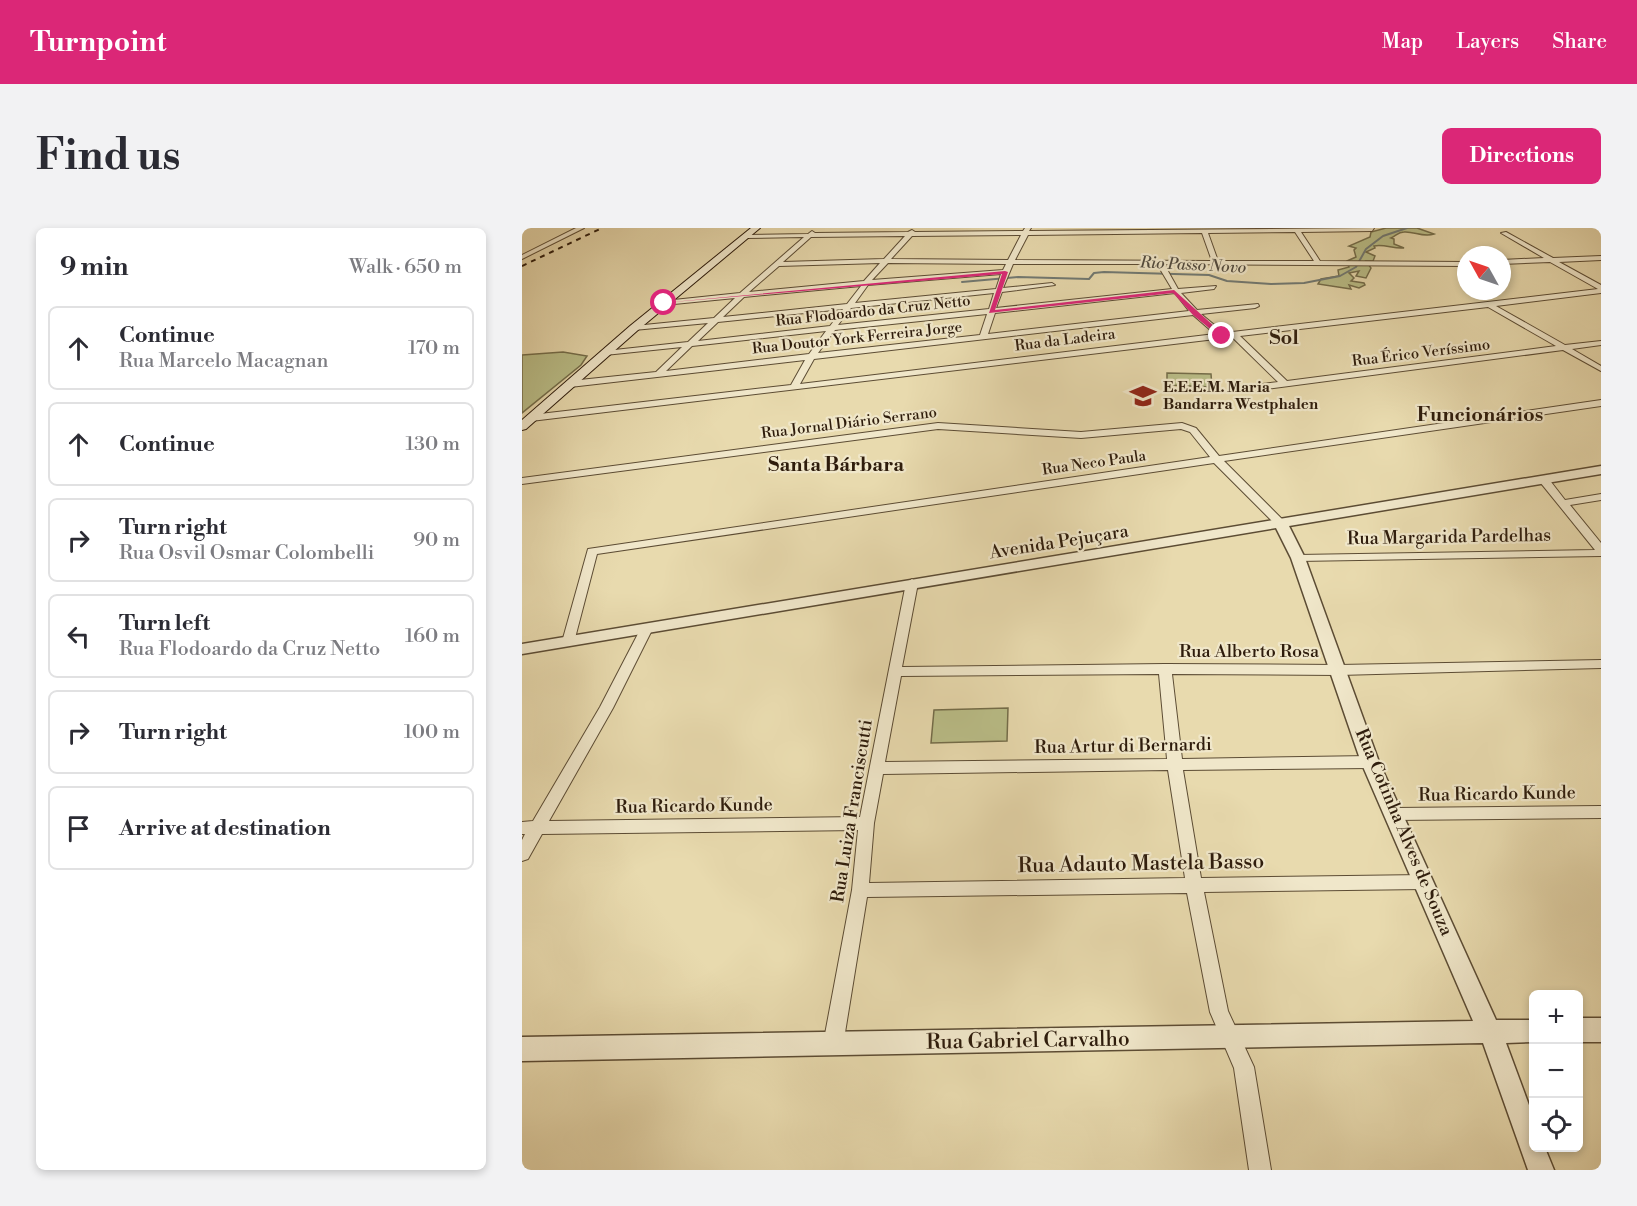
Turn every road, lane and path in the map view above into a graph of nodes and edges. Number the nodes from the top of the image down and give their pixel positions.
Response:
1 (581, 228) edge
2 (756, 228) edge
3 (819, 228) edge
4 (1296, 229) edge
5 (1372, 229) edge
6 (1027, 230) edge
7 (1130, 230) edge
8 (1204, 230) edge
9 (913, 231) edge
10 (1504, 233) dead end
11 (810, 235) junction
12 (747, 236) junction
13 (522, 257) edge
14 (1601, 258) edge
15 (1552, 260) junction
16 (884, 261) junction
17 (1012, 262) junction
18 (1318, 262) junction
19 (1511, 262) edge
20 (1160, 263) junction
21 (1216, 263) junction
22 (775, 264) junction
23 (1457, 264) edge
24 (1005, 272) junction
25 (866, 283) junction
26 (1052, 285) dead end
27 (1214, 287) dead end
28 (1601, 289) edge
29 (1000, 290) junction
30 (1174, 292) junction
31 (741, 296) junction
32 (664, 303) junction
33 (851, 305) junction
34 (1490, 305) junction
35 (1255, 306) dead end
36 (1114, 311) junction
37 (991, 312) junction
38 (1195, 314) junction
39 (718, 319) junction
40 (634, 328) junction
41 (831, 330) junction
42 (1053, 330) junction
43 (1233, 334) junction
44 (1222, 336) junction
45 (983, 337) junction
46 (1058, 338) dead end
47 (1601, 343) edge
48 (691, 345) junction
49 (1063, 345) dead end
50 (1564, 347) junction
51 (605, 353) junction
52 (1069, 353) junction
53 (811, 357) junction
54 (1601, 369) edge
55 (658, 374) junction
56 (570, 384) junction
57 (1285, 384) junction
58 (794, 386) junction
59 (1243, 389) dead end
60 (1601, 403) edge
61 (531, 418) junction
62 (522, 426) edge
63 (1182, 426) joint
64 (1217, 460) junction
65 (1601, 470) edge
66 (1544, 480) junction
67 (522, 481) edge
68 (1601, 497) edge
69 (1563, 503) junction
70 (1281, 524) junction
71 (1601, 552) edge
72 (1298, 558) junction
73 (912, 583) junction
74 (647, 628) junction
75 (568, 642) junction
76 (522, 649) edge
77 (1601, 664) edge
78 (1165, 669) junction
79 (1339, 670) junction
80 (896, 672) junction
81 (1370, 762) junction
82 (1175, 765) junction
83 (876, 768) junction
84 (1601, 812) edge
85 (1394, 814) junction
86 (866, 822) junction
87 (529, 828) edge
88 (522, 854) edge
89 (1424, 882) junction
90 (1194, 886) junction
91 (860, 890) junction
92 (1583, 1030) edge
93 (1601, 1030) edge
94 (1529, 1031) edge
95 (1490, 1032) junction
96 (1231, 1037) junction
97 (833, 1045) junction
98 (522, 1050) edge
99 (1260, 1170) edge
100 (1541, 1170) edge

1 - 13 street
2 - 12 main road
3 - 11 street
4 - 5 street
4 - 8 street
4 - 18 street
6 - 7 street
6 - 9 street
6 - 17 street
7 - 8 street
8 - 21 street
9 - 11 street
9 - 16 street
10 - 15 street
11 - 12 street
11 - 22 street
12 - 32 main road
14 - 15 street
15 - 19 street
15 - 28 street
16 - 17 street
16 - 22 street
16 - 25 street
17 - 20 street
17 - 24 street
18 - 21 street
18 - 23 street
20 - 21 street
20 - 30 street
22 - 31 street
24 - 25 street
24 - 29 street
25 - 31 street
25 - 33 street
26 - 29 street
27 - 30 street, Rua Flodoardo da Cruz Netto
28 - 34 street, Rua da Ladeira
29 - 33 street
29 - 37 street
30 - 36 street, Rua Flodoardo da Cruz Netto
30 - 38 street
31 - 32 street
31 - 39 street
32 - 40 main road
33 - 39 street
33 - 41 street
34 - 43 street, Rua da Ladeira
34 - 50 street
35 - 38 street, Rua Doutor York Ferreira Jorge
36 - 37 street, Rua Flodoardo da Cruz Netto
36 - 38 street, Rua Doutor York Ferreira Jorge
36 - 42 street, Rua Doutor York Ferreira Jorge
37 - 41 street, Rua Flodoardo da Cruz Netto
37 - 45 street
38 - 44 street
39 - 40 street
39 - 48 street
40 - 51 main road
41 - 48 street, Rua Flodoardo da Cruz Netto
41 - 53 street
42 - 45 street, Rua Doutor York Ferreira Jorge
42 - 46 street
43 - 44 street, Rua da Ladeira
43 - 57 street
44 - 52 street, Rua da Ladeira
45 - 53 street, Rua Doutor York Ferreira Jorge
47 - 50 street, Rua Érico Veríssimo
48 - 51 street, Rua Flodoardo da Cruz Netto
48 - 55 street
49 - 52 street
50 - 54 street
50 - 57 street, Rua Érico Veríssimo
51 - 56 main road
52 - 58 street, Rua da Ladeira
53 - 55 street, Rua Doutor York Ferreira Jorge
53 - 58 street
55 - 56 street, Rua Doutor York Ferreira Jorge
56 - 61 main road
57 - 59 street, Rua Érico Veríssimo
58 - 61 street, Rua da Ladeira
60 - 64 street, Rua Neco Paula
61 - 62 main road
63 - 64 street, Rua Cotinha Alves de Souza
63 - 67 street, Rua Jornal Diário Serrano
64 - 70 street, Rua Cotinha Alves de Souza
64 - 75 street, Rua Neco Paula
65 - 66 street, Avenida Pejuçara
66 - 69 street
66 - 70 street, Avenida Pejuçara
68 - 69 street
69 - 71 street
70 - 72 street, Rua Cotinha Alves de Souza
70 - 73 street, Avenida Pejuçara
71 - 72 street, Rua Margarida Pardelhas
72 - 79 street, Rua Cotinha Alves de Souza
73 - 74 street, Avenida Pejuçara
73 - 80 street, Rua Luiza Franciscutti
74 - 75 street, Avenida Pejuçara
74 - 87 street
75 - 76 street, Avenida Pejuçara
77 - 79 street, Rua Alberto Rosa
78 - 79 street, Rua Alberto Rosa
78 - 80 street, Rua Alberto Rosa
78 - 82 street
79 - 81 street, Rua Cotinha Alves de Souza
80 - 83 street, Rua Luiza Franciscutti
81 - 82 street, Rua Artur di Bernardi
81 - 85 street, Rua Cotinha Alves de Souza
82 - 83 street, Rua Artur di Bernardi
82 - 90 street
83 - 86 street, Rua Luiza Franciscutti
84 - 85 street, Rua Ricardo Kunde
85 - 89 street, Rua Cotinha Alves de Souza
86 - 87 street, Rua Ricardo Kunde
86 - 91 street, Rua Luiza Franciscutti
87 - 88 street
89 - 90 street, Rua Adauto Mastela Basso
89 - 95 street, Rua Cotinha Alves de Souza
90 - 91 street, Rua Adauto Mastela Basso
90 - 96 street
91 - 97 street, Rua Luiza Franciscutti
92 - 93 street
94 - 95 street, Rua Gabriel Carvalho
95 - 96 street, Rua Gabriel Carvalho
95 - 100 street, Rua Cotinha Alves de Souza
96 - 97 street, Rua Gabriel Carvalho
96 - 99 street
97 - 98 street, Rua Gabriel Carvalho

